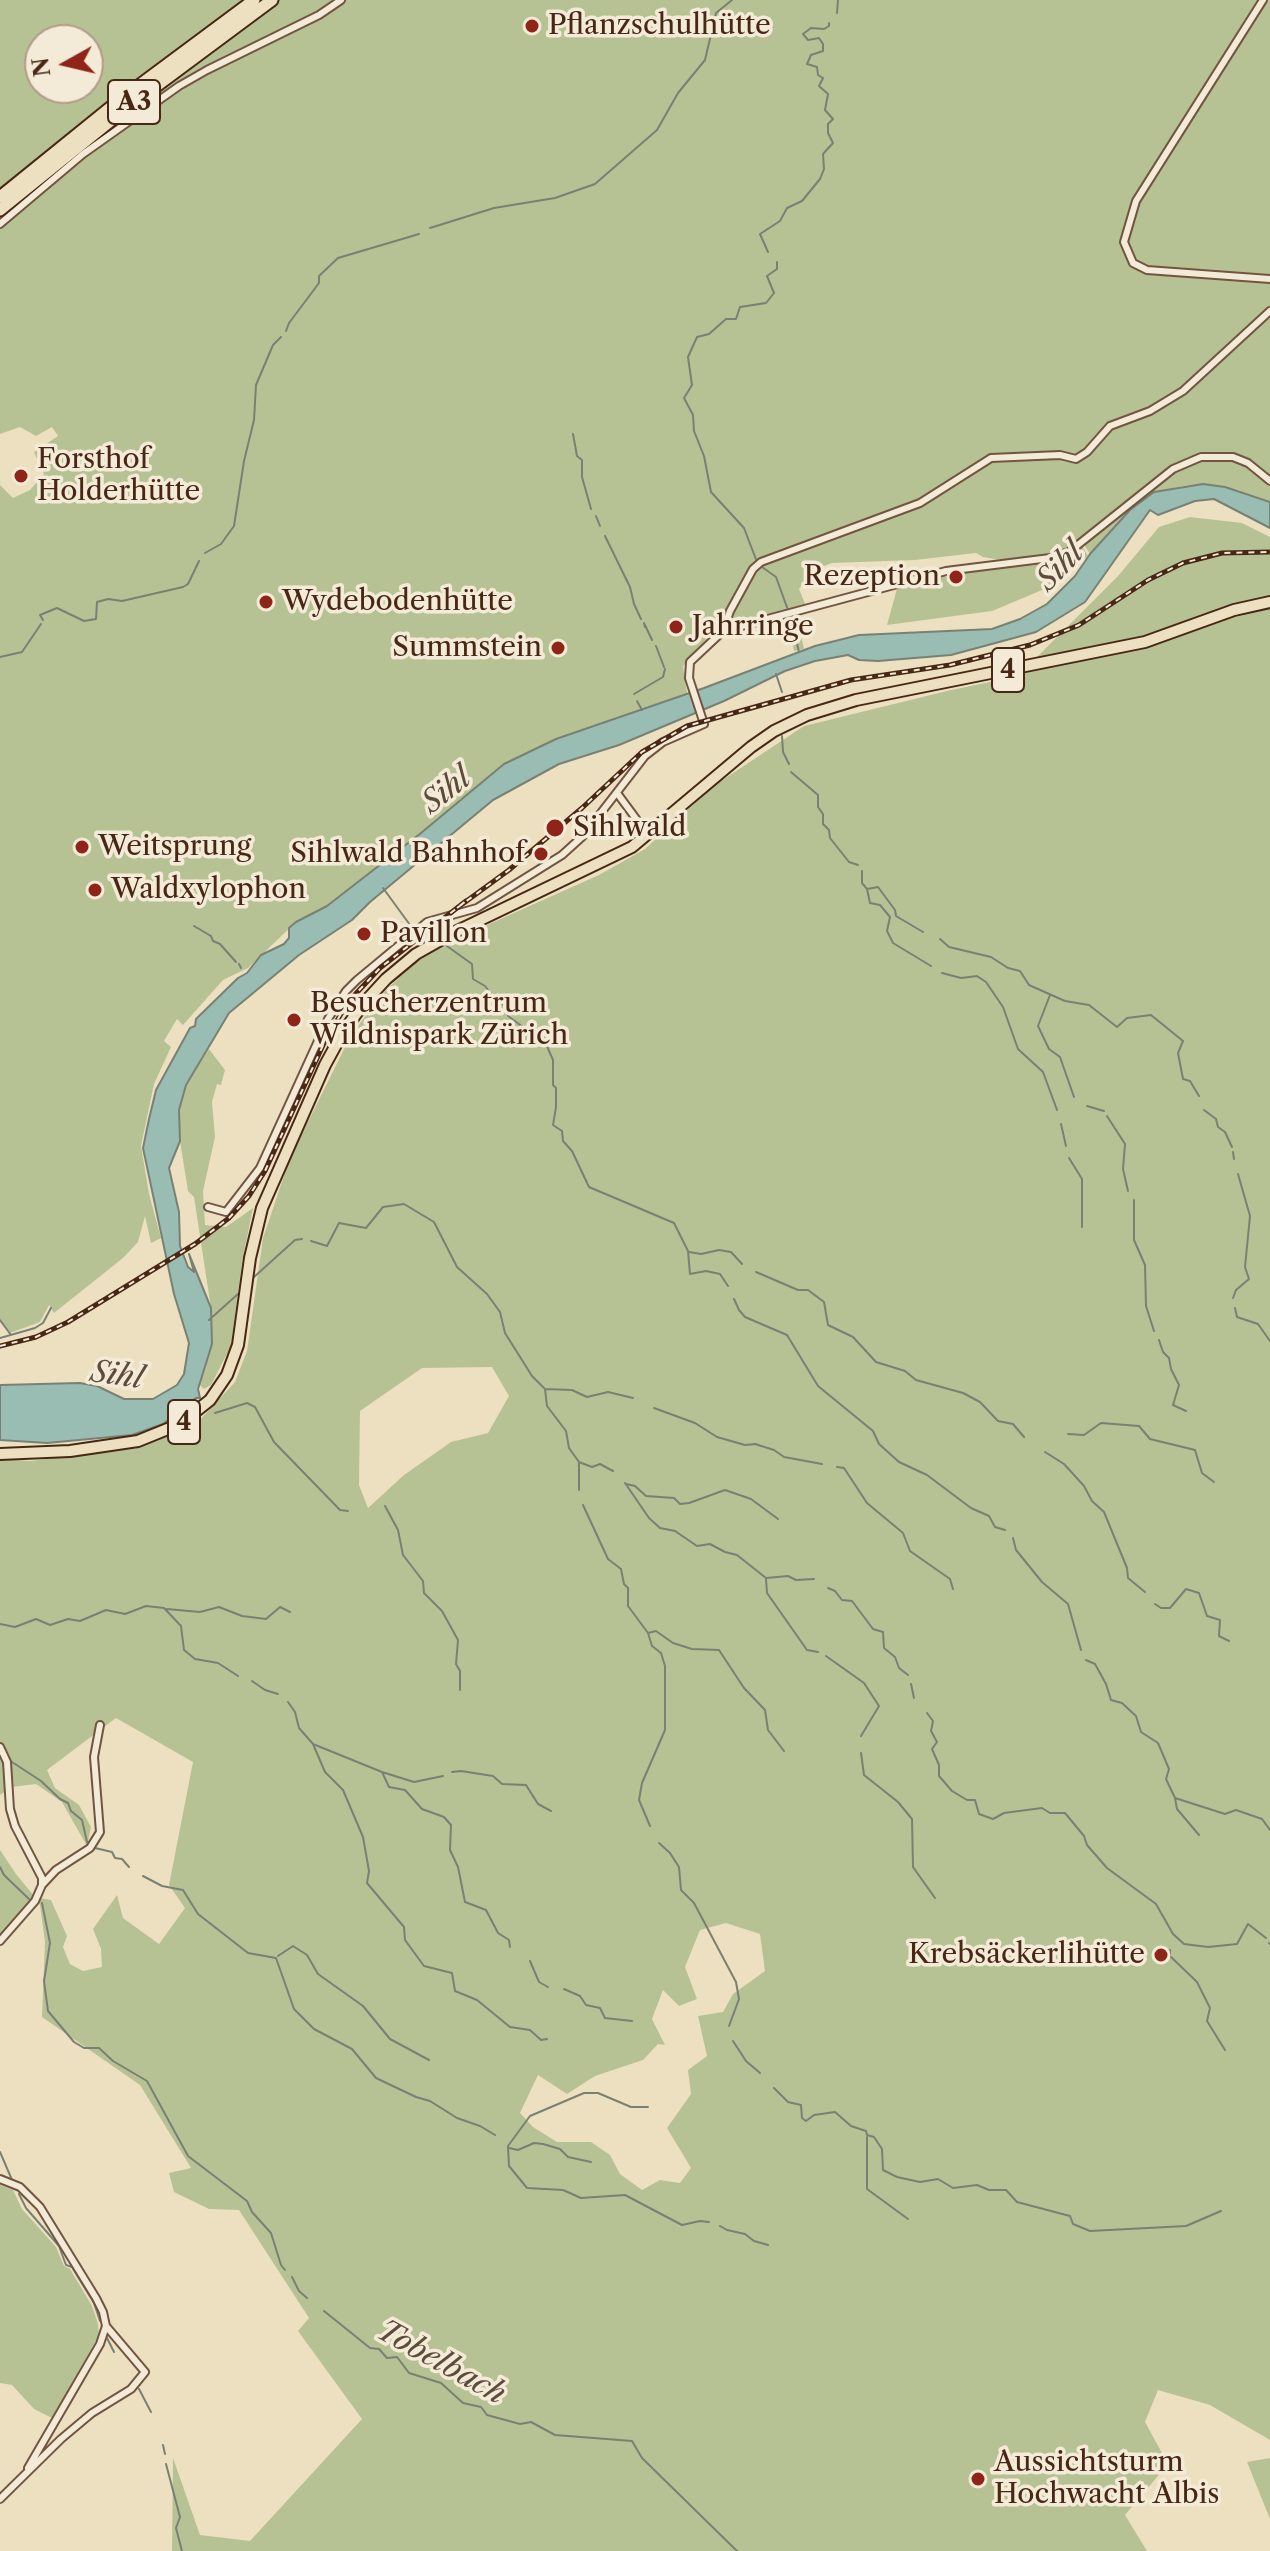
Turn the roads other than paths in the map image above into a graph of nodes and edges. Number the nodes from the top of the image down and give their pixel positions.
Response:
1 (254, 0) edge
2 (272, 0) edge
3 (341, 0) edge
4 (1263, 0) edge
5 (0, 197) edge
6 (0, 210) edge
7 (0, 224) edge
8 (1270, 279) edge
9 (1270, 311) edge
10 (1270, 481) edge
11 (1270, 602) edge
12 (723, 631) junction
13 (617, 793) junction
14 (648, 835) junction
15 (208, 1207) dead end
16 (0, 1454) edge
17 (100, 1725) dead end
18 (0, 1747) edge
19 (37, 1865) junction
20 (56, 1870) junction
21 (42, 1885) junction
22 (0, 1941) edge
23 (0, 2179) edge
24 (106, 2326) junction
25 (25, 2474) junction
26 (0, 2499) edge

1 - 5 highway, A3
2 - 6 highway, A3
3 - 7 street
4 - 8 street
9 - 12 street
10 - 12 street
11 - 14 main road, 4
12 - 13 street
13 - 14 street
13 - 15 street
14 - 16 main road, 4
17 - 20 street
18 - 19 street
19 - 20 street
19 - 21 street
20 - 21 street
21 - 22 street
23 - 24 street
24 - 25 street
24 - 25 street
25 - 26 street

